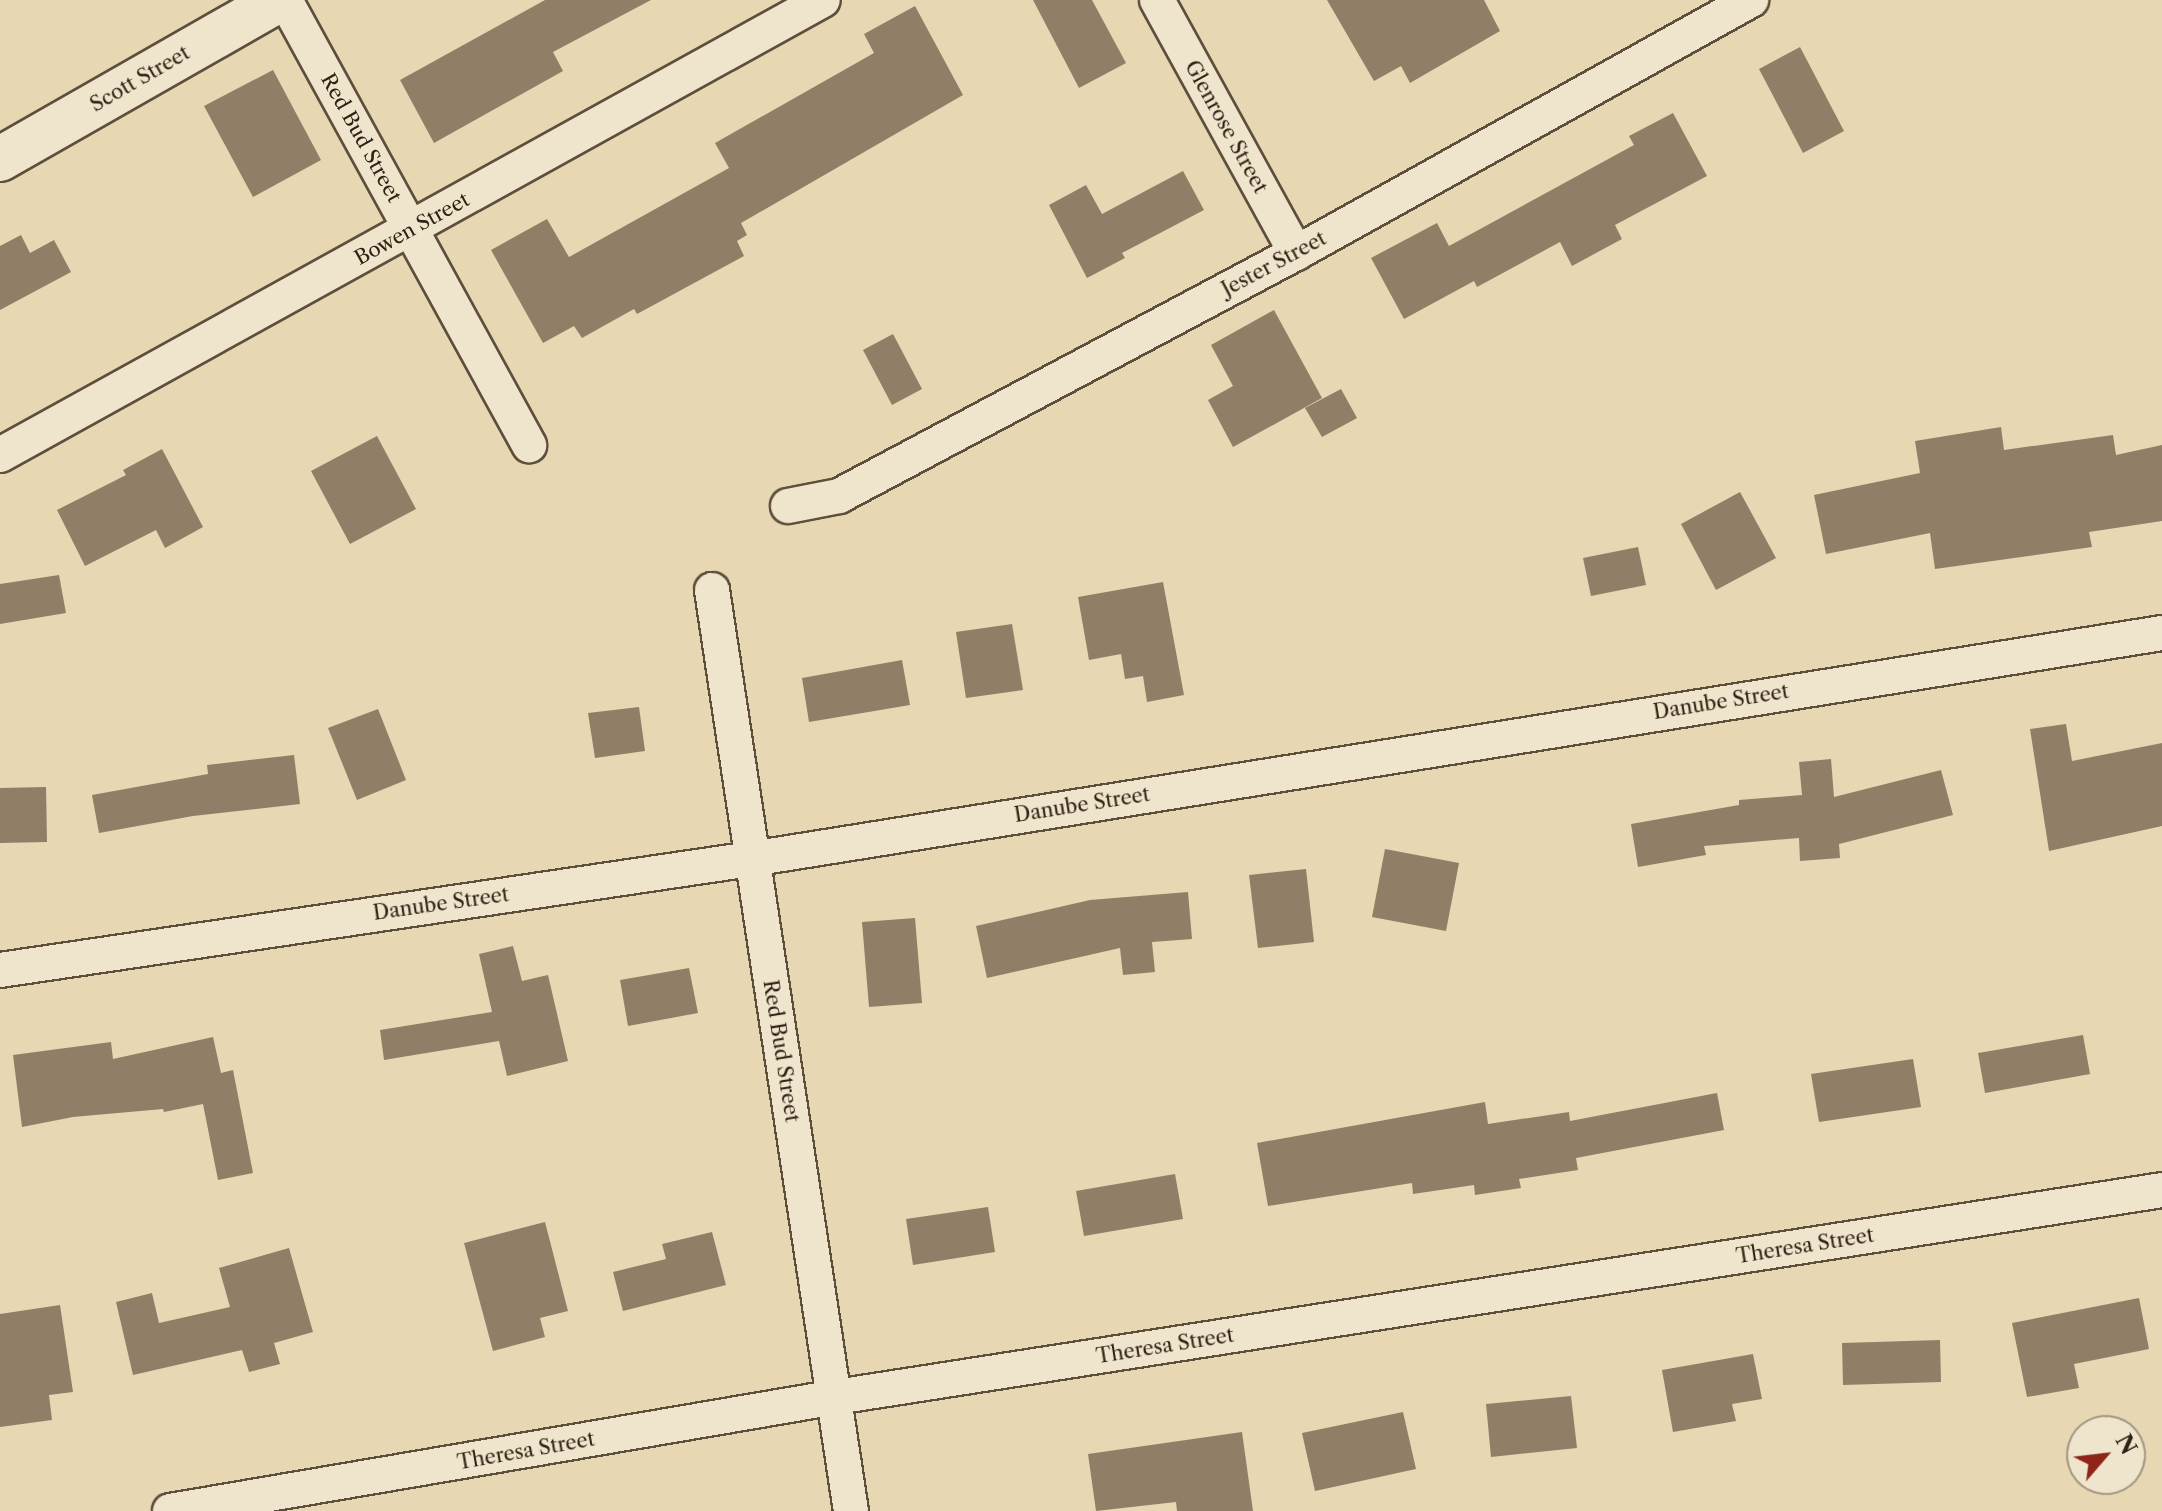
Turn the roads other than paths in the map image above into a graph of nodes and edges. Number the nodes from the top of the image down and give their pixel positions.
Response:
1 (282, 0) edge
2 (823, 0) edge
3 (1157, 0) edge
4 (1751, 0) edge
5 (0, 159) edge
6 (412, 229) junction
7 (1296, 253) junction
8 (529, 445) dead end
9 (0, 455) edge
10 (788, 506) dead end
11 (712, 590) dead end
12 (2162, 633) edge
13 (751, 859) junction
14 (0, 970) edge
15 (2162, 1190) edge
16 (836, 1397) junction
17 (170, 1511) edge
18 (851, 1511) edge

1 - 5 main road, Scott Street
1 - 6 street, Red Bud Street
2 - 6 street, Bowen Street
3 - 7 street, Glenrose Street
4 - 7 street, Jester Street
6 - 8 street, Red Bud Street
6 - 9 street, Bowen Street
7 - 10 street, Jester Street
11 - 13 street, Red Bud Street
12 - 13 street, Danube Street
13 - 14 street, Danube Street
13 - 16 street, Red Bud Street
15 - 16 street, Theresa Street
16 - 17 street, Theresa Street
16 - 18 street, Red Bud Street

